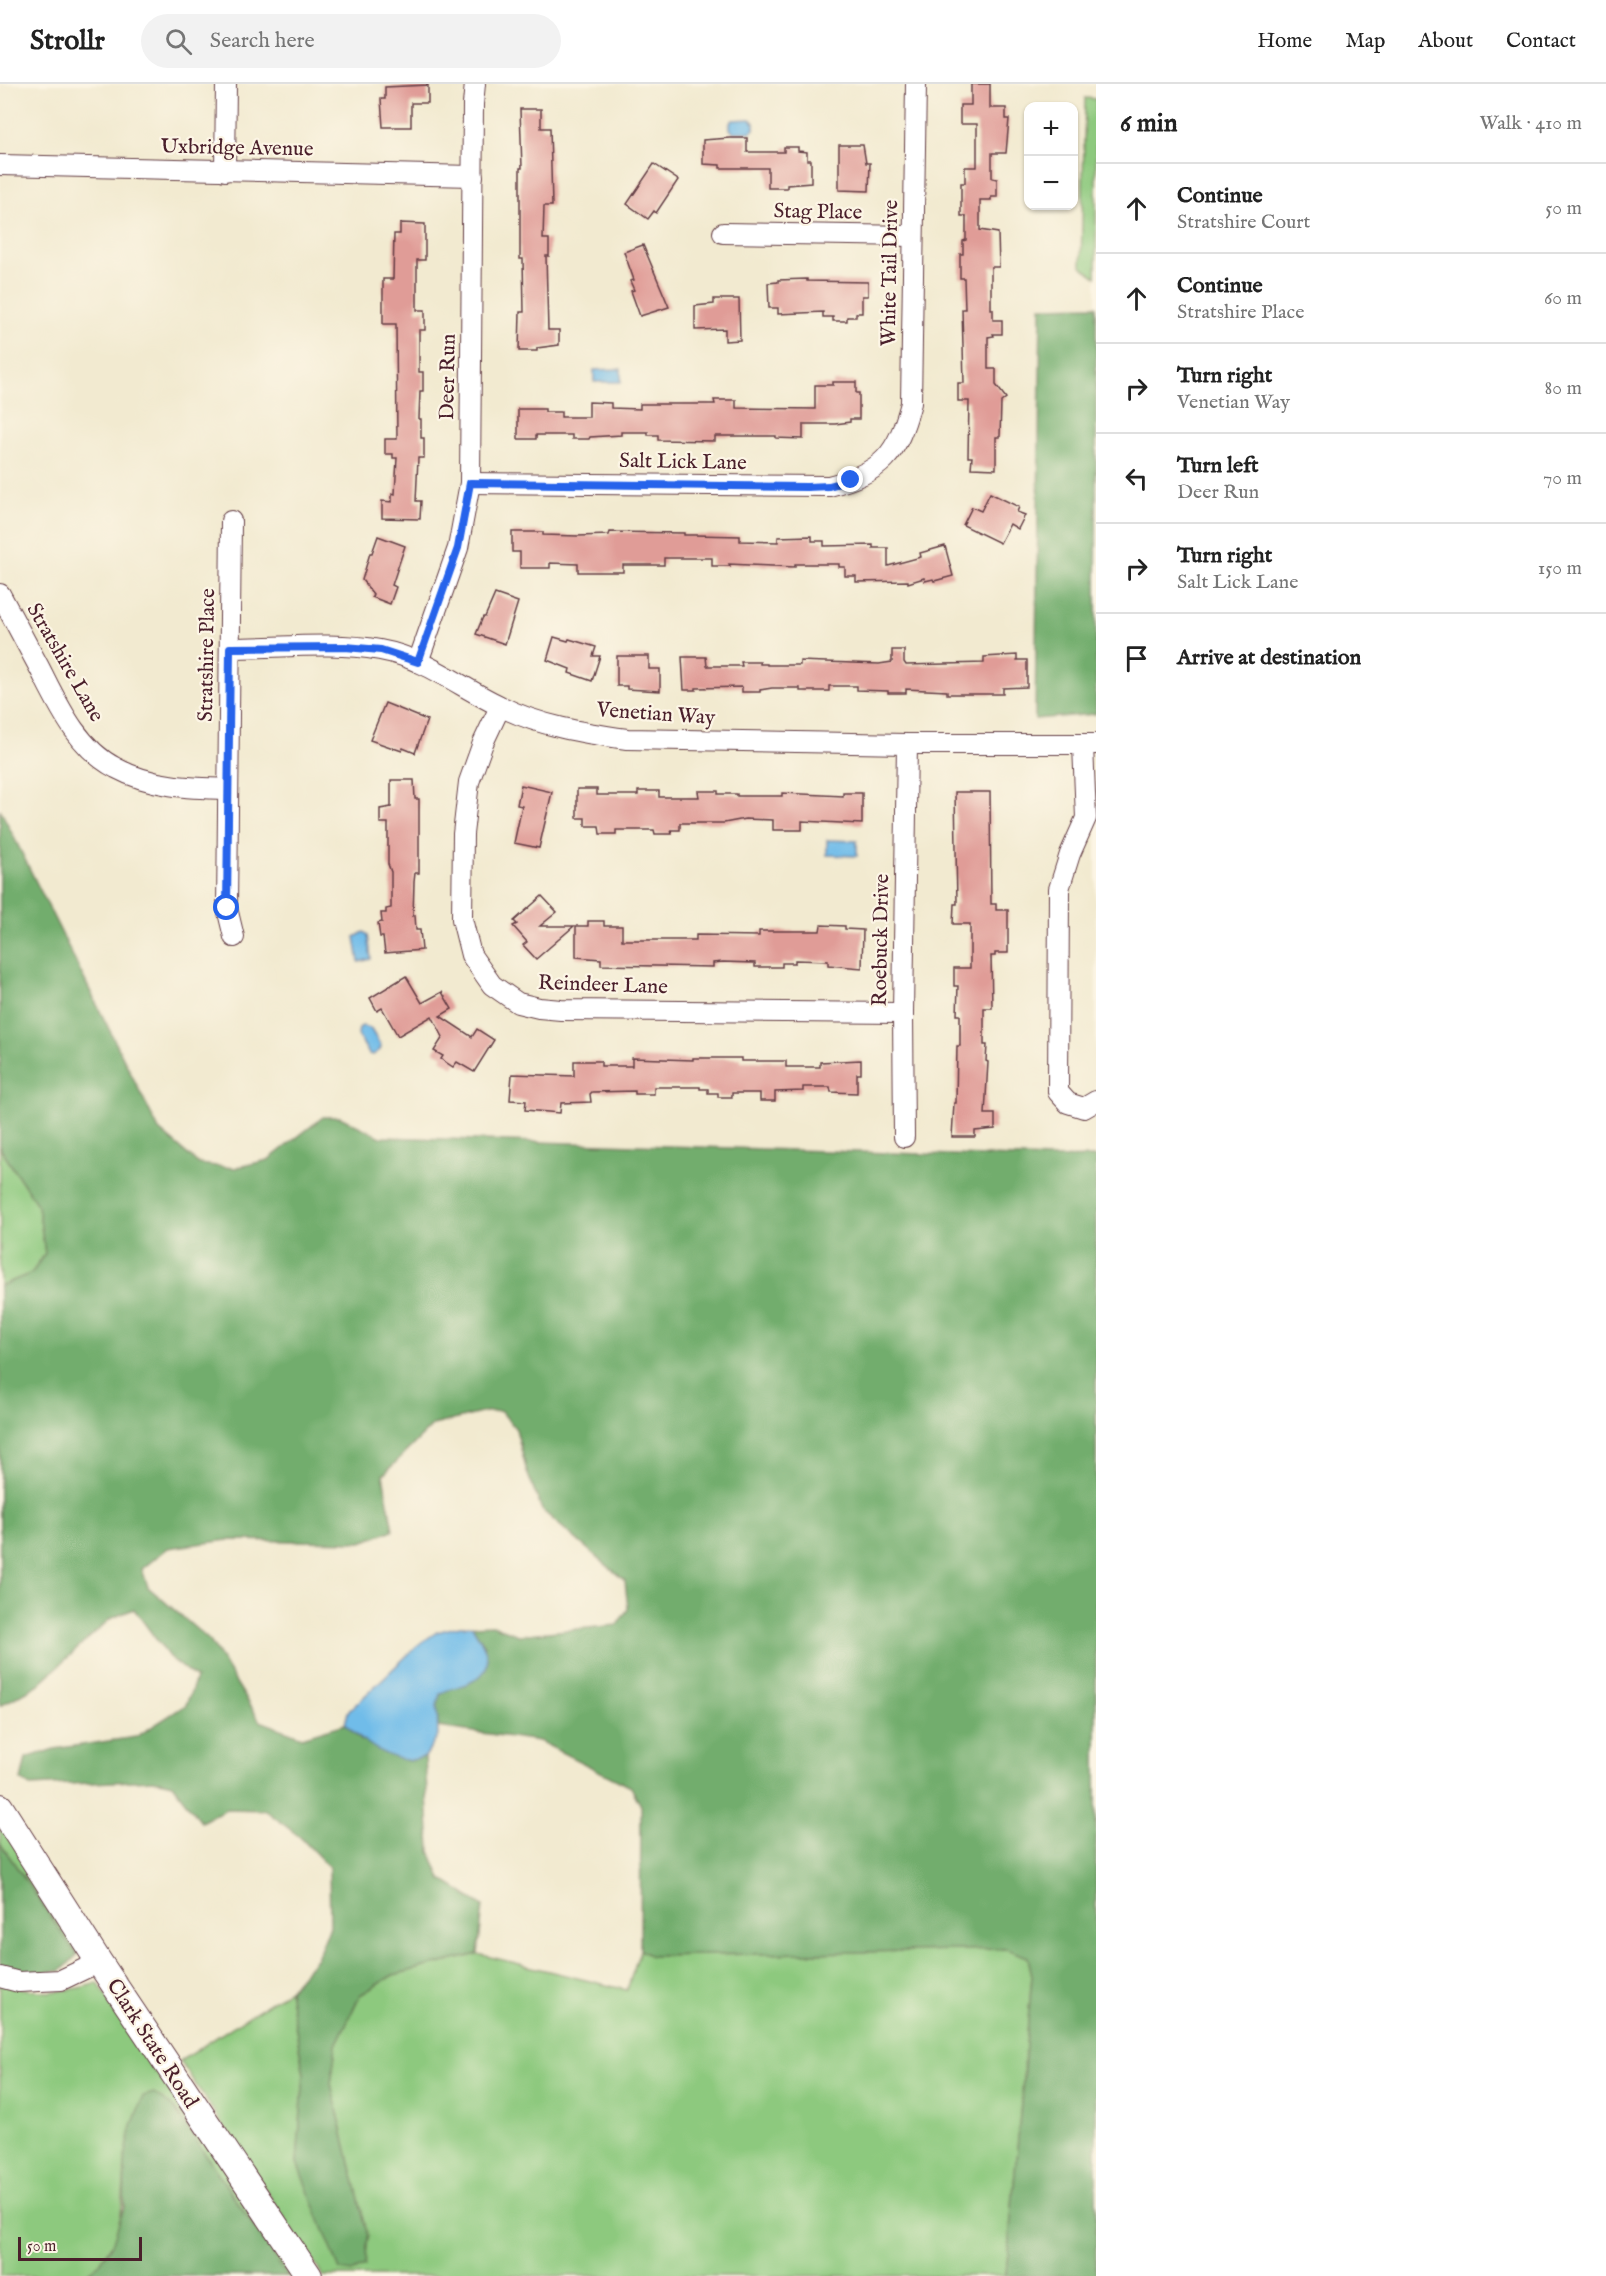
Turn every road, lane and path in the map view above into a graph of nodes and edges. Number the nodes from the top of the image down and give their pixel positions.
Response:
1 (226, 84) edge
2 (475, 84) edge
3 (916, 84) edge
4 (0, 165) edge
5 (225, 171) junction
6 (473, 176) junction
7 (723, 233) dead end
8 (913, 236) junction
9 (888, 457) joint
10 (470, 483) junction
11 (231, 521) dead end
12 (0, 594) edge
13 (230, 648) junction
14 (418, 662) junction
15 (500, 707) junction
16 (907, 744) junction
17 (1090, 744) edge
18 (228, 789) junction
19 (1091, 822) edge
20 (234, 937) dead end
21 (903, 1013) junction
22 (1096, 1101) edge
23 (904, 1137) dead end
24 (0, 1807) edge
25 (99, 1962) junction
26 (0, 1977) edge
27 (309, 2276) edge

1 - 5 street
2 - 6 street, Deer Run
3 - 8 street, White Tail Drive
4 - 5 street, Uxbridge Avenue
5 - 6 street, Uxbridge Avenue
6 - 10 street, Deer Run
7 - 8 street, Stag Place
8 - 9 street, White Tail Drive
9 - 10 street, Salt Lick Lane
10 - 14 street, Deer Run
11 - 13 street, Stratshire Place
12 - 18 street, Stratshire Lane
13 - 14 street, Venetian Way
13 - 18 street, Stratshire Place
14 - 15 street, Venetian Way
15 - 16 street, Venetian Way
15 - 21 street, Reindeer Lane
16 - 17 street, Venetian Way
16 - 21 street, Roebuck Drive
17 - 19 street
18 - 20 street, Stratshire Place
19 - 22 street
21 - 23 street, Roebuck Drive
24 - 25 main road, Clark State Road
25 - 26 street
25 - 27 main road, Clark State Road

